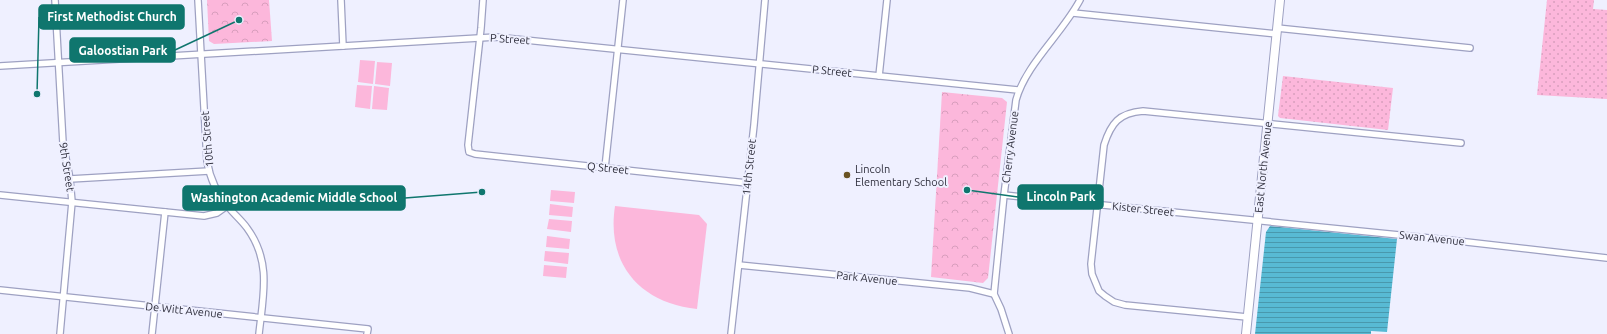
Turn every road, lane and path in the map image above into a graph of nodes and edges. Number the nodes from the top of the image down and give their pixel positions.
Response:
1 (55, 0) edge
2 (198, 0) edge
3 (341, 0) edge
4 (483, 0) edge
5 (623, 0) edge
6 (765, 0) edge
7 (887, 0) edge
8 (1080, 0) edge
9 (1280, 0) edge
10 (1073, 13) junction
11 (1277, 31) junction
12 (480, 38) junction
13 (343, 46) junction
14 (1470, 48) dead end
15 (618, 49) junction
16 (201, 54) junction
17 (58, 62) junction
18 (760, 63) junction
19 (0, 66) edge
20 (878, 76) junction
21 (1018, 90) junction
22 (1268, 124) junction
23 (1461, 142) dead end
24 (605, 168) junction
25 (209, 171) junction
26 (70, 179) junction
27 (748, 183) junction
28 (0, 195) edge
29 (1004, 195) junction
30 (72, 202) junction
31 (1098, 204) junction
32 (228, 206) junction
33 (165, 212) junction
34 (1258, 220) junction
35 (1607, 258) edge
36 (739, 265) junction
37 (0, 290) edge
38 (994, 294) junction
39 (64, 297) junction
40 (155, 307) junction
41 (1248, 317) junction
42 (261, 318) junction
43 (368, 332) edge
44 (60, 334) edge
45 (152, 334) edge
46 (259, 334) edge
47 (731, 334) edge
48 (1009, 334) edge
49 (1246, 334) edge

1 - 17 street, 9th Street
2 - 16 street, 10th Street
3 - 13 street
4 - 12 street
5 - 15 street
6 - 18 street, 14th Street
7 - 20 street
8 - 10 street, Cherry Avenue
9 - 11 street, East North Avenue
10 - 11 street
10 - 21 street, Cherry Avenue
11 - 14 street
11 - 22 street, East North Avenue
12 - 13 street, P Street
12 - 15 street, P Street
12 - 24 street, Q Street
13 - 16 street, P Street
15 - 18 street, P Street
15 - 24 street
16 - 17 street, P Street
16 - 25 street, 10th Street
17 - 19 street, P Street
17 - 26 street, 9th Street
18 - 20 street, P Street
18 - 27 street, 14th Street
20 - 21 street, P Street
21 - 29 street, Cherry Avenue
22 - 23 street
22 - 31 street
22 - 34 street, East North Avenue
24 - 27 street, Q Street
25 - 26 street
25 - 32 street, 10th Street
26 - 30 street, 9th Street
27 - 36 street, 14th Street
28 - 30 street
29 - 31 street, Kister Street
29 - 38 street, Cherry Avenue
30 - 33 street
30 - 39 street, 9th Street
31 - 34 street, Kister Street
31 - 41 street
32 - 33 street
32 - 42 street, 10th Street
33 - 40 street
34 - 35 street, Swan Avenue
34 - 41 street, East North Avenue
36 - 38 street, Park Avenue
36 - 47 street, 14th Street
37 - 39 street, De Witt Avenue
38 - 48 street, Cherry Avenue
39 - 40 street, De Witt Avenue
39 - 44 street, 9th Street
40 - 42 street, De Witt Avenue
40 - 45 street
41 - 49 street, East North Avenue
42 - 43 street, De Witt Avenue
42 - 46 street, 10th Street

